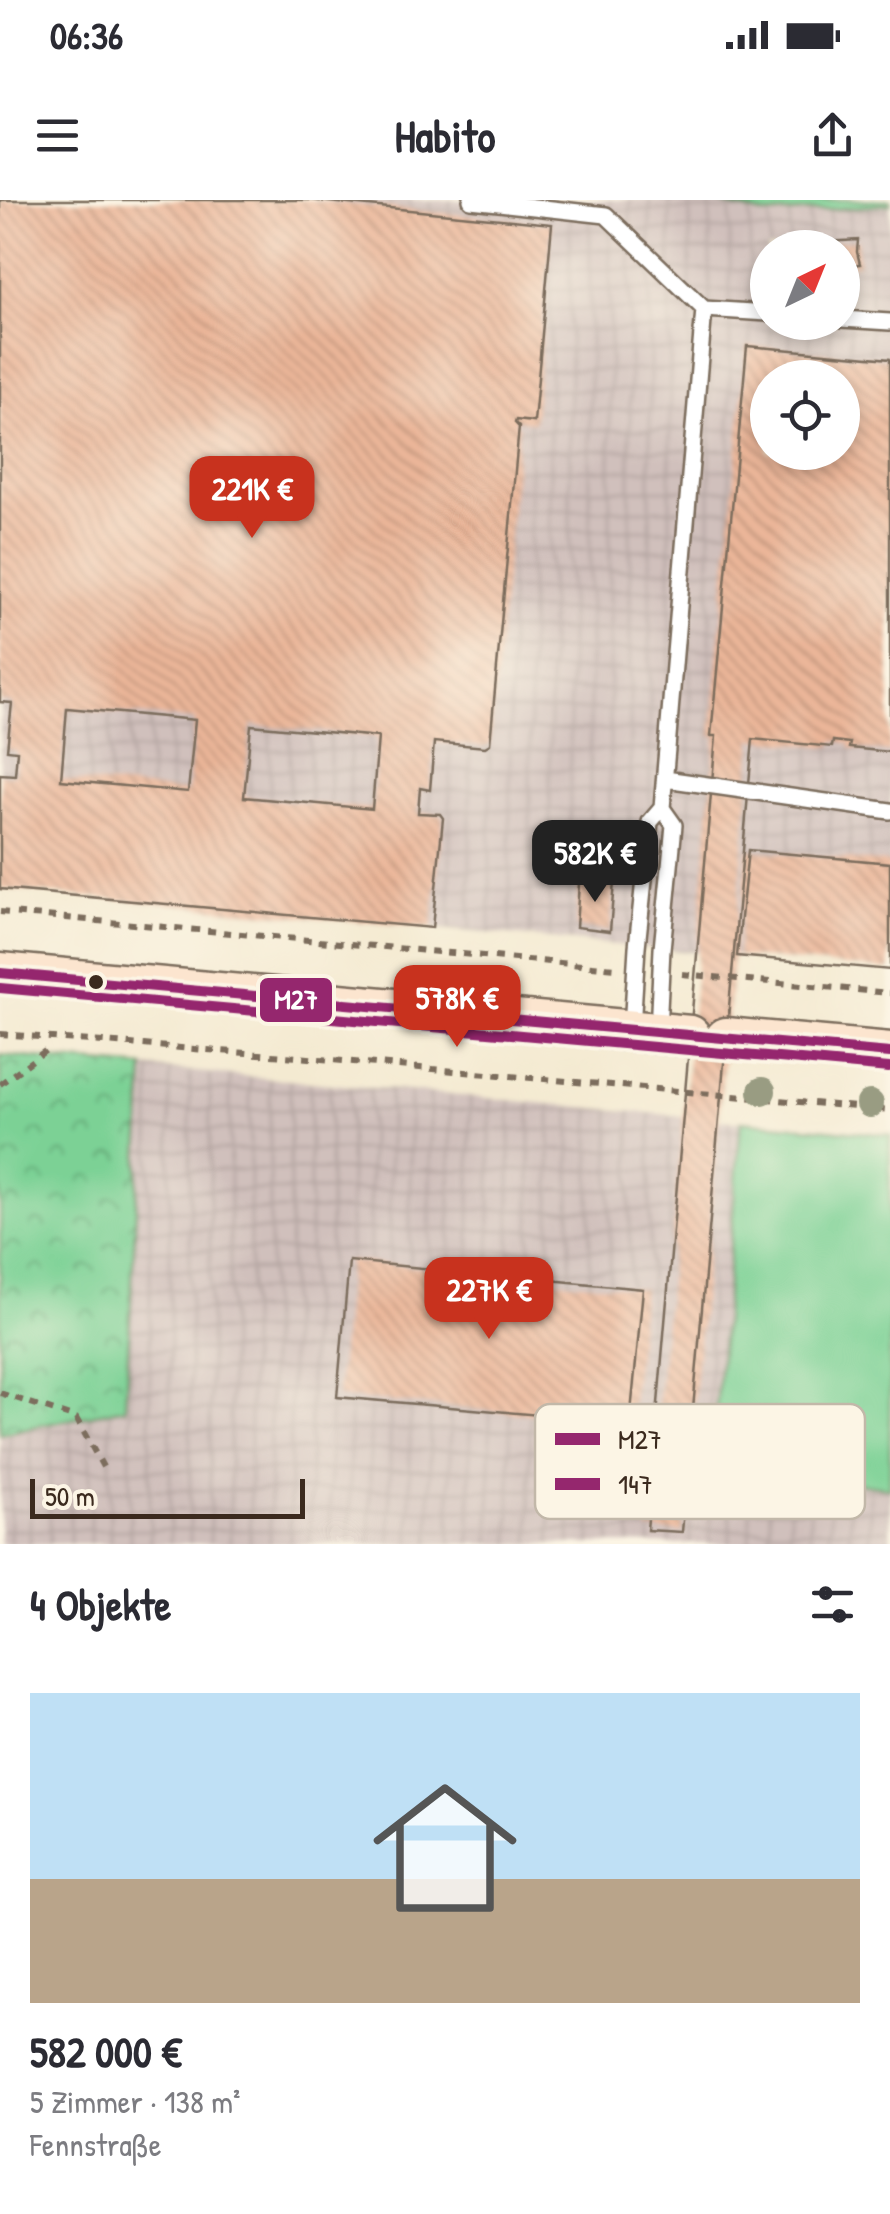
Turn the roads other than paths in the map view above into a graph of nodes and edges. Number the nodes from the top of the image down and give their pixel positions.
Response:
1 (471, 200) edge
2 (704, 308) junction
3 (750, 312) edge
4 (860, 320) edge
5 (890, 322) edge
6 (664, 779) junction
7 (662, 808) junction
8 (890, 812) edge
9 (0, 973) edge
10 (676, 1034) junction
11 (890, 1053) edge

1 - 2 lane
2 - 3 lane
2 - 6 lane
4 - 5 lane
6 - 7 lane
6 - 8 lane
7 - 10 lane
7 - 10 lane
9 - 10 main road
10 - 11 main road

